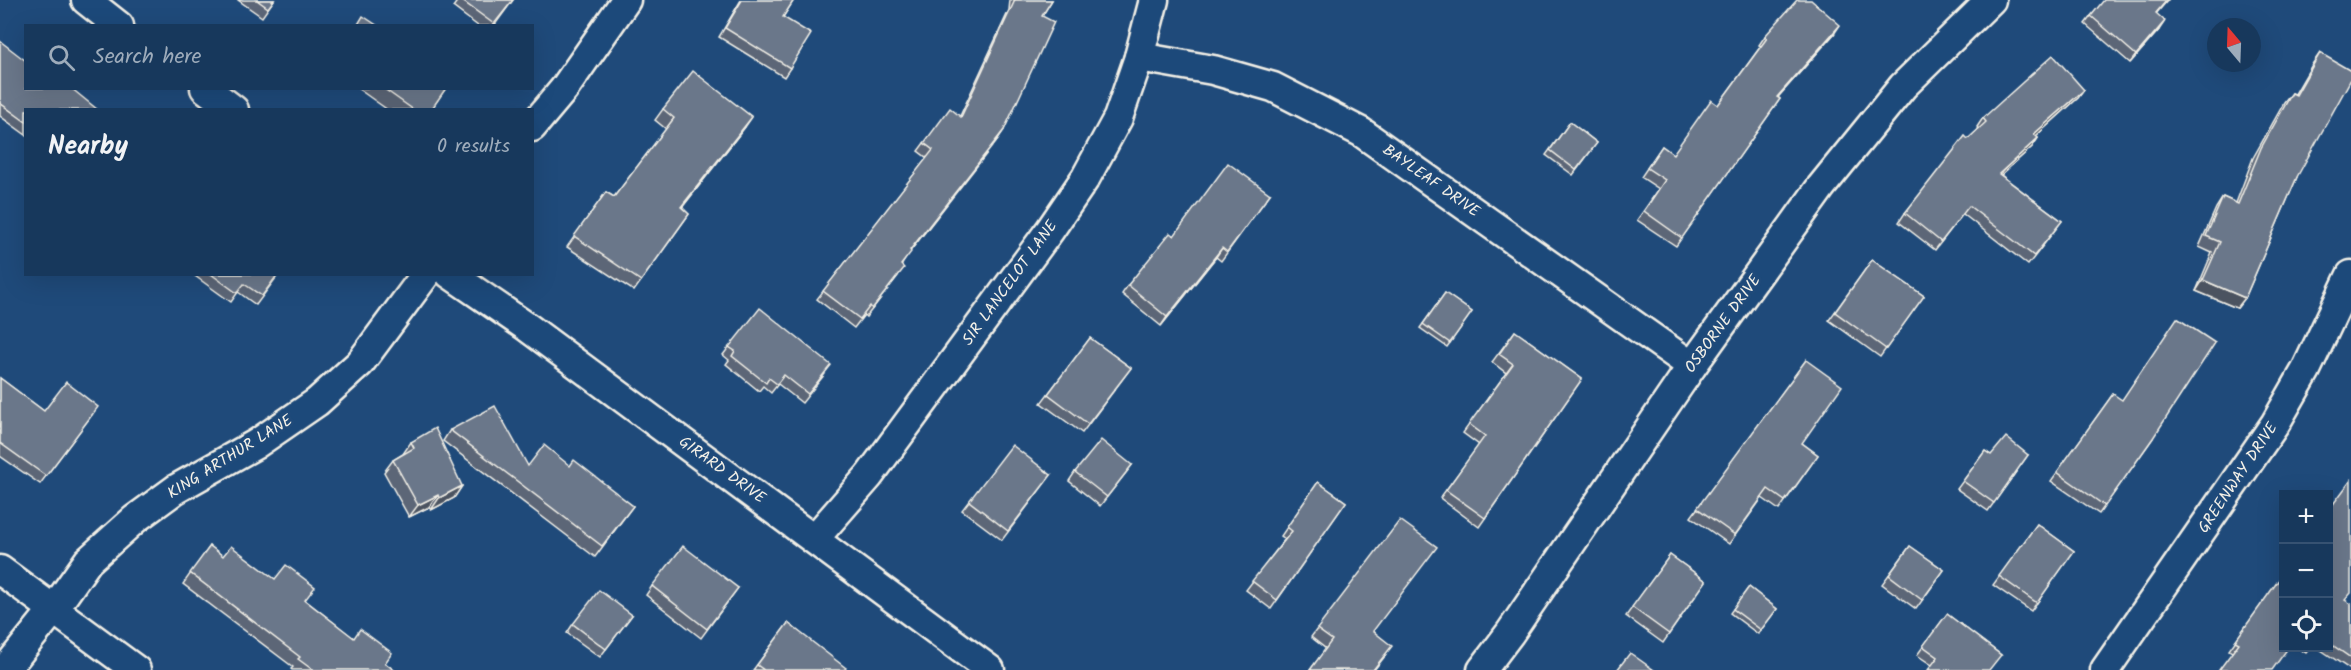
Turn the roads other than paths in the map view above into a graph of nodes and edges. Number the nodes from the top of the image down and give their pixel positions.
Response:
1 (86, 0) edge
2 (626, 0) edge
3 (1154, 0) edge
4 (1991, 0) edge
5 (116, 24) edge
6 (1140, 57) junction
7 (208, 90) edge
8 (231, 108) edge
9 (534, 125) edge
10 (2351, 275) edge
11 (425, 276) edge
12 (453, 276) edge
13 (1692, 366) junction
14 (815, 538) junction
15 (0, 570) edge
16 (54, 609) junction
17 (5, 670) edge
18 (136, 670) edge
19 (990, 670) edge
20 (1482, 670) edge
21 (2105, 670) edge

1 - 5 street
2 - 9 street
3 - 6 street, SIR LANCELOT LANE
4 - 13 street, OSBORNE DRIVE
6 - 13 street, BAYLEAF DRIVE
6 - 14 street, SIR LANCELOT LANE
7 - 8 street
10 - 21 street, GREENWAY DRIVE
11 - 16 street, KING ARTHUR LANE
12 - 14 street, GIRARD DRIVE
13 - 20 street, OSBORNE DRIVE
14 - 19 street, GIRARD DRIVE
15 - 16 street
16 - 17 street, KING ARTHUR LANE
16 - 18 street

